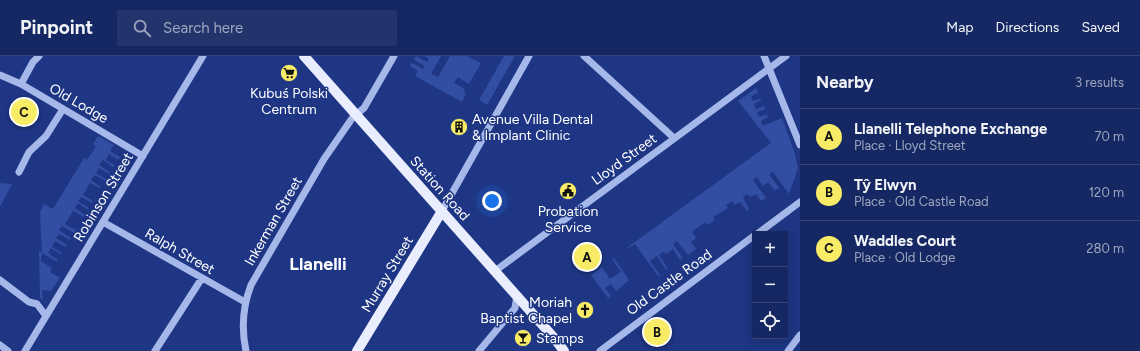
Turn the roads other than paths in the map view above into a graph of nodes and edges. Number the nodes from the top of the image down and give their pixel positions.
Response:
1 (39, 56) edge
2 (203, 56) edge
3 (304, 56) edge
4 (394, 56) edge
5 (529, 56) edge
6 (584, 56) edge
7 (764, 56) edge
8 (786, 56) edge
9 (769, 69) junction
10 (0, 75) edge
11 (21, 84) junction
12 (63, 109) junction
13 (356, 115) junction
14 (674, 138) junction
15 (800, 145) edge
16 (143, 156) junction
17 (19, 172) dead end
18 (800, 202) edge
19 (442, 211) junction
20 (103, 222) junction
21 (761, 231) edge
22 (752, 238) edge
23 (495, 271) junction
24 (202, 278) junction
25 (0, 280) edge
26 (517, 296) junction
27 (245, 302) junction
28 (46, 316) junction
29 (799, 337) edge
30 (0, 345) edge
31 (8, 351) edge
32 (25, 351) edge
33 (156, 351) edge
34 (246, 351) edge
35 (357, 351) edge
36 (479, 351) edge
37 (565, 351) edge
38 (600, 351) edge
39 (788, 351) edge

1 - 11 street
2 - 16 street, Robinson Street
3 - 13 main road, Station Road
4 - 13 street, Inkerman Street
5 - 19 street
6 - 14 street
7 - 9 street
8 - 9 street, Lloyd Street
9 - 14 street, Lloyd Street
9 - 15 street
10 - 11 street, Old Lodge
11 - 12 street, Old Lodge
12 - 16 street, Old Lodge
12 - 17 street
13 - 19 main road, Station Road
13 - 27 street, Inkerman Street
14 - 23 street, Lloyd Street
16 - 20 street, Robinson Street
18 - 21 street, Old Castle Road
19 - 23 main road, Station Road
19 - 35 main road, Murray Street
20 - 24 street, Ralph Street
20 - 28 street, Robinson Street
22 - 38 street, Old Castle Road
23 - 26 main road, Station Road
24 - 27 street, Ralph Street
24 - 33 street
25 - 28 street
26 - 36 street
26 - 37 main road, Station Road
27 - 34 street, Inkerman Street
28 - 32 street, Robinson Street
29 - 39 street
30 - 31 street

